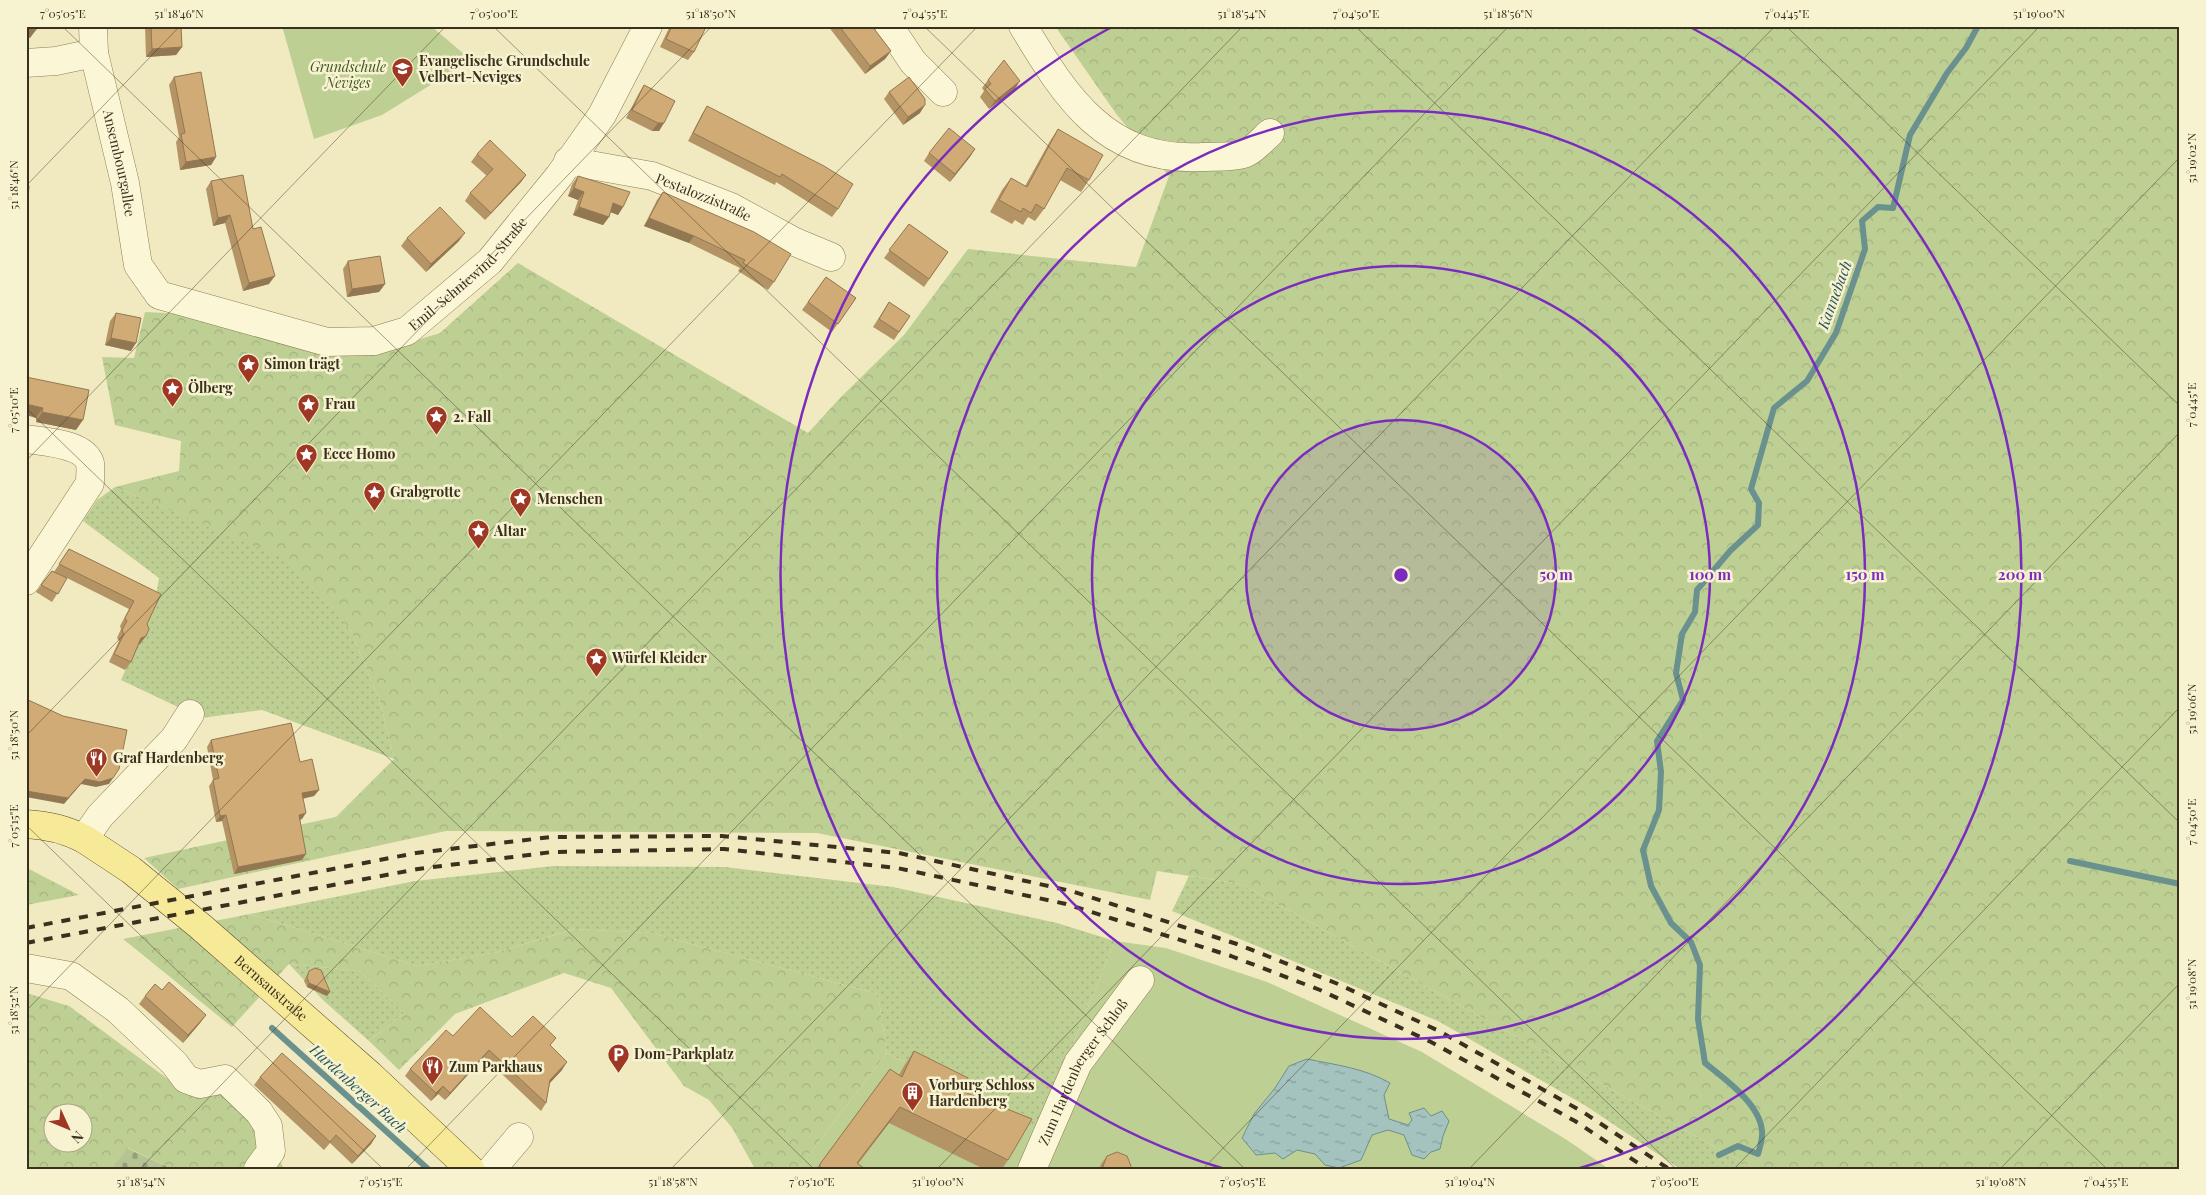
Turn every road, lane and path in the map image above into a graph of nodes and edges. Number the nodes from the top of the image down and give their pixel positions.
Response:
1 (93, 26) edge
2 (648, 26) edge
3 (888, 26) edge
4 (1023, 26) edge
5 (94, 53) junction
6 (26, 63) edge
7 (943, 92) dead end
8 (1270, 133) dead end
9 (568, 161) junction
10 (831, 257) dead end
11 (159, 295) joint
12 (26, 439) edge
13 (26, 581) edge
14 (190, 714) dead end
15 (26, 824) edge
16 (84, 839) junction
17 (26, 968) edge
18 (1140, 980) dead end
19 (519, 1137) dead end
20 (258, 1169) edge
21 (470, 1169) edge
22 (492, 1169) edge
23 (1032, 1169) edge

1 - 5 street, Ansembourgallee
2 - 9 street, Emil-Schniewind-Straße
3 - 7 street
4 - 8 street
5 - 6 street
5 - 11 street, Ansembourgallee
9 - 10 street, Pestalozzistraße
9 - 11 street, Emil-Schniewind-Straße
12 - 13 street
14 - 16 street
15 - 16 main road, Bernsaustraße
16 - 21 main road, Bernsaustraße
17 - 20 street
18 - 23 street, Zum Hardenberger Schloß
19 - 22 street

